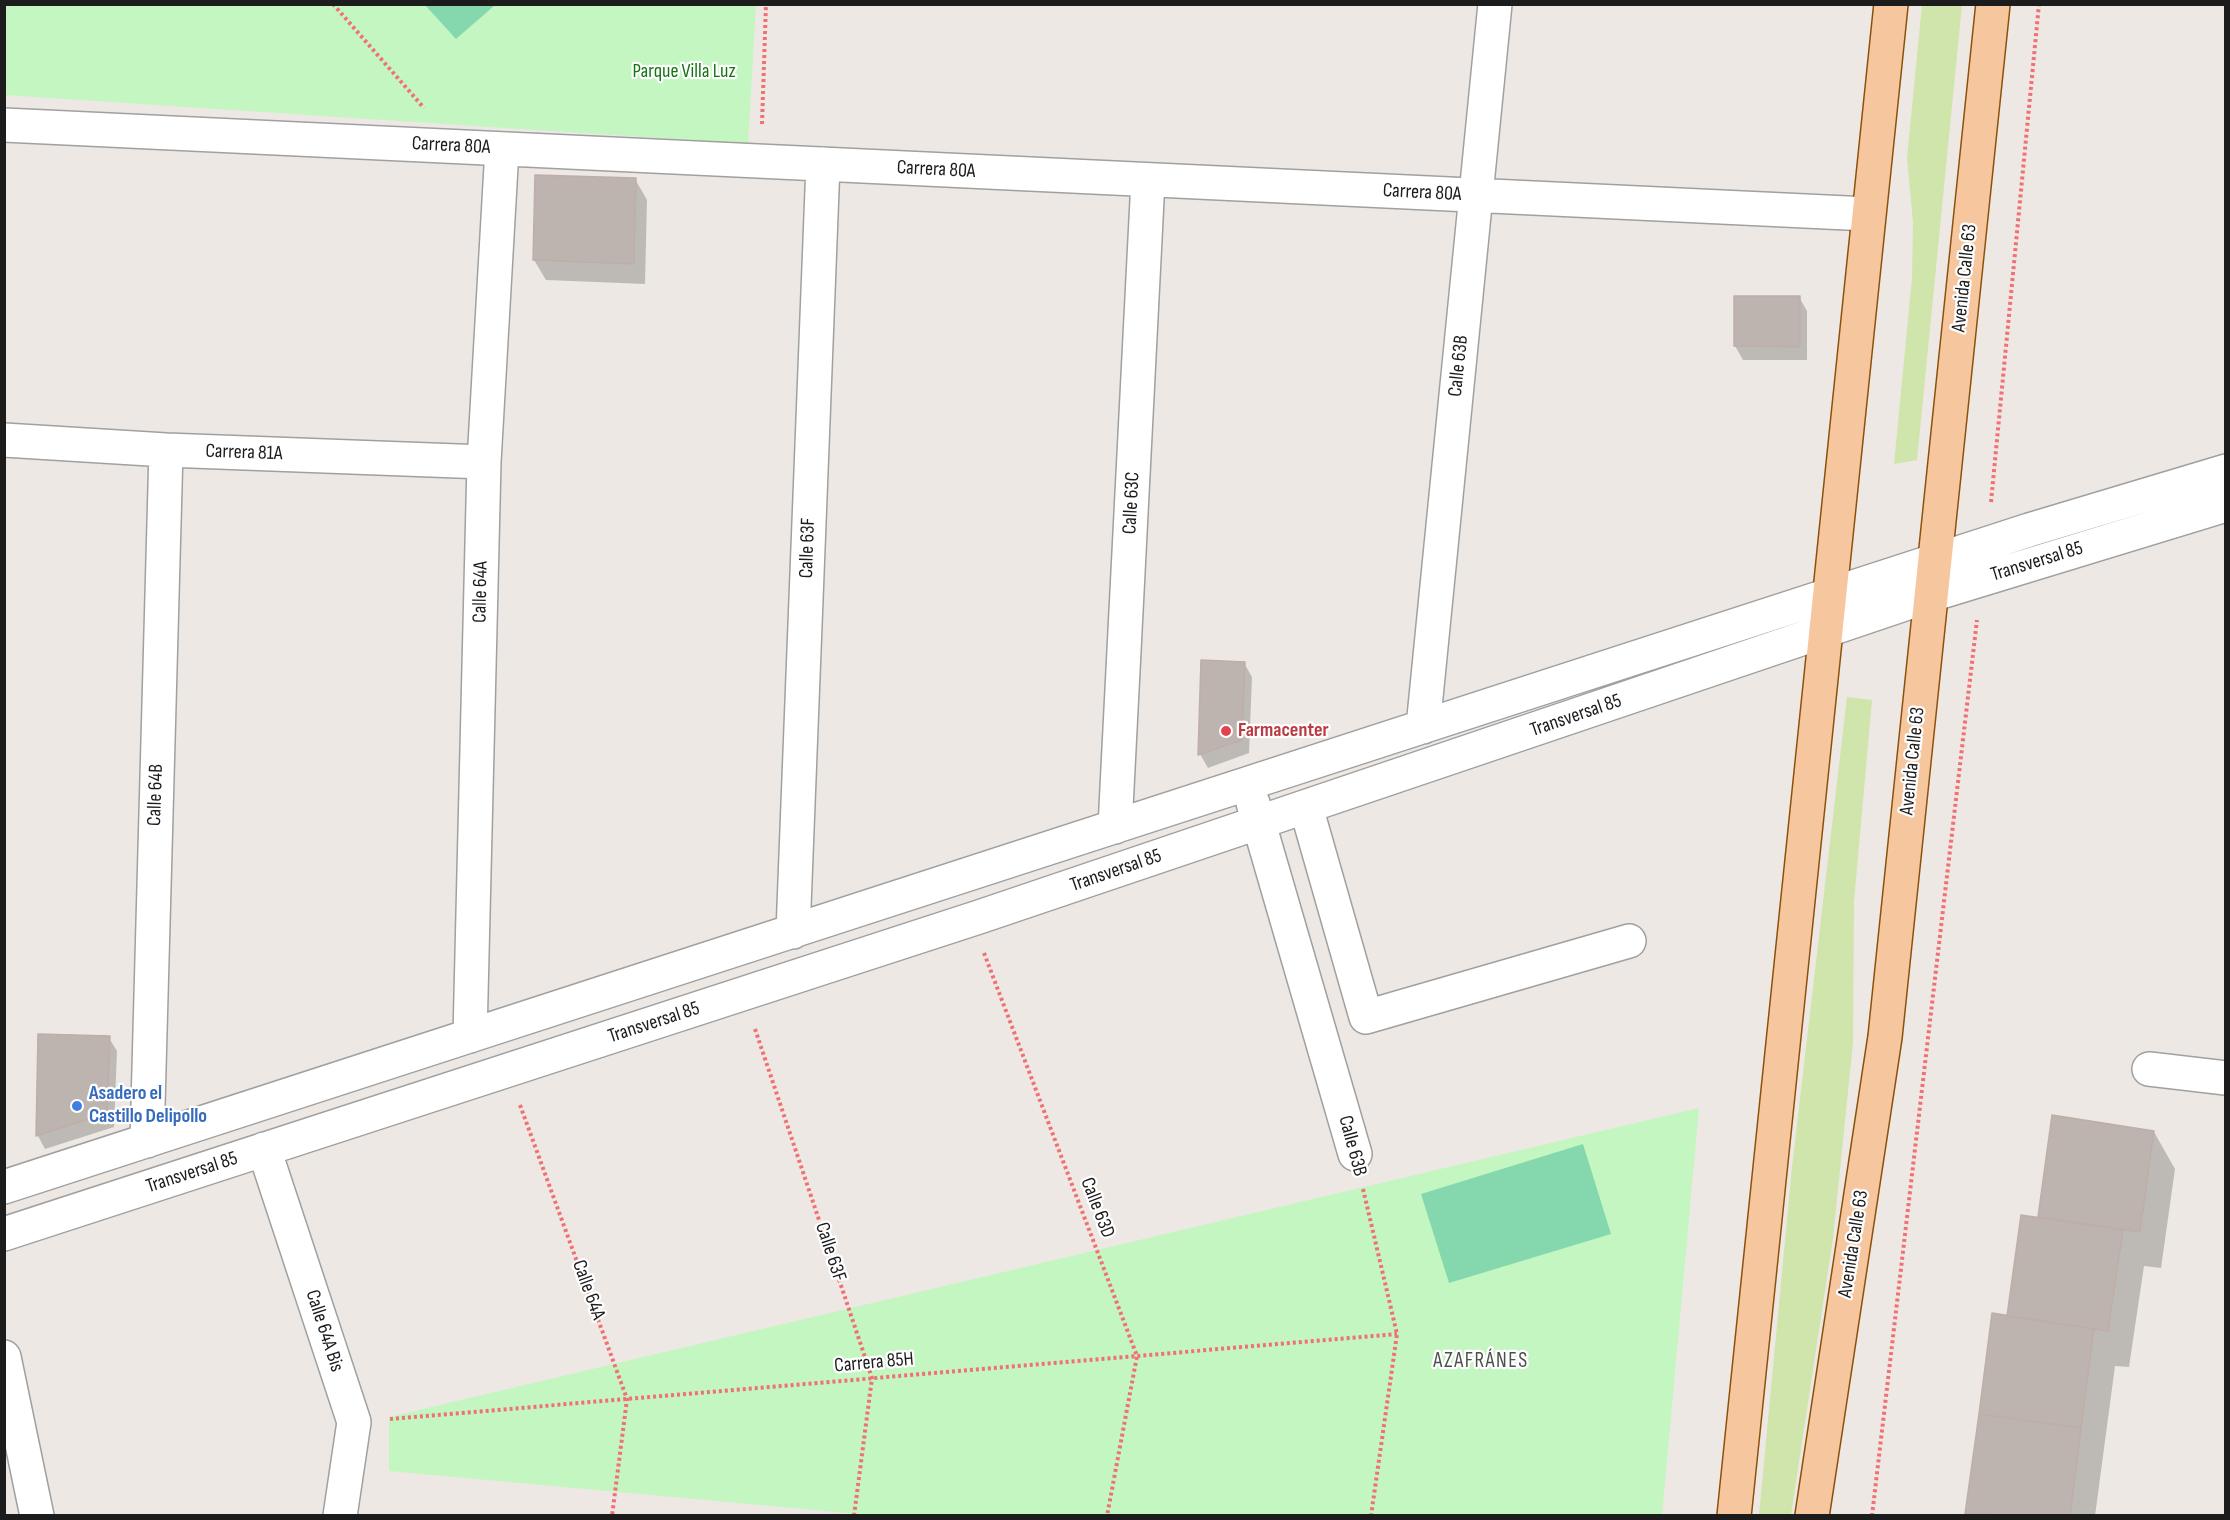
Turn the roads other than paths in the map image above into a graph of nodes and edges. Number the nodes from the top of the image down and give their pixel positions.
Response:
1 (1495, 4) edge
2 (1891, 4) edge
3 (1993, 4) edge
4 (4, 125) edge
5 (502, 149) junction
6 (823, 164) junction
7 (1148, 180) junction
8 (1476, 195) junction
9 (1868, 214) junction
10 (4, 440) edge
11 (166, 450) junction
12 (484, 462) junction
13 (2226, 471) edge
14 (2226, 505) edge
15 (1935, 561) junction
16 (1931, 595) junction
17 (1829, 596) junction
18 (1825, 632) junction
19 (1423, 727) junction
20 (1247, 784) junction
21 (1306, 807) junction
22 (1259, 824) junction
23 (1115, 827) junction
24 (793, 932) junction
25 (1629, 941) dead end
26 (470, 1036) junction
27 (2150, 1069) dead end
28 (2226, 1078) edge
29 (207, 1122) junction
30 (147, 1141) junction
31 (264, 1149) junction
32 (1355, 1154) road end
33 (4, 1187) edge
34 (4, 1201) edge
35 (4, 1234) edge
36 (4, 1357) edge
37 (1815, 1505) edge
38 (1734, 1508) edge
39 (37, 1515) edge
40 (340, 1515) edge

1 - 8 street, Calle 63B
2 - 9 main road
3 - 15 main road, Avenida Calle 63
4 - 5 street, Carrera 80A
5 - 6 street, Carrera 80A
5 - 12 street, Calle 64A
6 - 7 street, Carrera 80A
6 - 24 street, Calle 63F
7 - 8 street, Carrera 80A
7 - 23 street, Calle 63C
8 - 9 street, Carrera 80A
8 - 19 street, Calle 63B
9 - 17 main road
10 - 11 street, Carrera 81A
11 - 12 street, Carrera 81A
11 - 30 street, Calle 64B
12 - 26 street, Calle 64A
13 - 15 street, Transversal 85
14 - 16 street, Transversal 85
15 - 16 main road, Avenida Calle 63
15 - 17 street, Transversal 85
16 - 18 street, Transversal 85
16 - 37 main road, Avenida Calle 63
17 - 18 main road
17 - 19 street, Transversal 85
18 - 21 street, Transversal 85
18 - 38 main road
19 - 20 street, Transversal 85
20 - 22 street, Calle 63B
20 - 23 street, Transversal 85
21 - 22 street, Transversal 85
21 - 25 street
22 - 31 street, Transversal 85
22 - 32 street, Calle 63B
23 - 24 street, Transversal 85
24 - 26 street, Transversal 85
26 - 29 street, Transversal 85
27 - 28 street
29 - 30 street, Transversal 85
29 - 34 street
30 - 33 street, Transversal 85
31 - 35 street, Transversal 85
31 - 40 street, Calle 64A Bis
36 - 39 street

